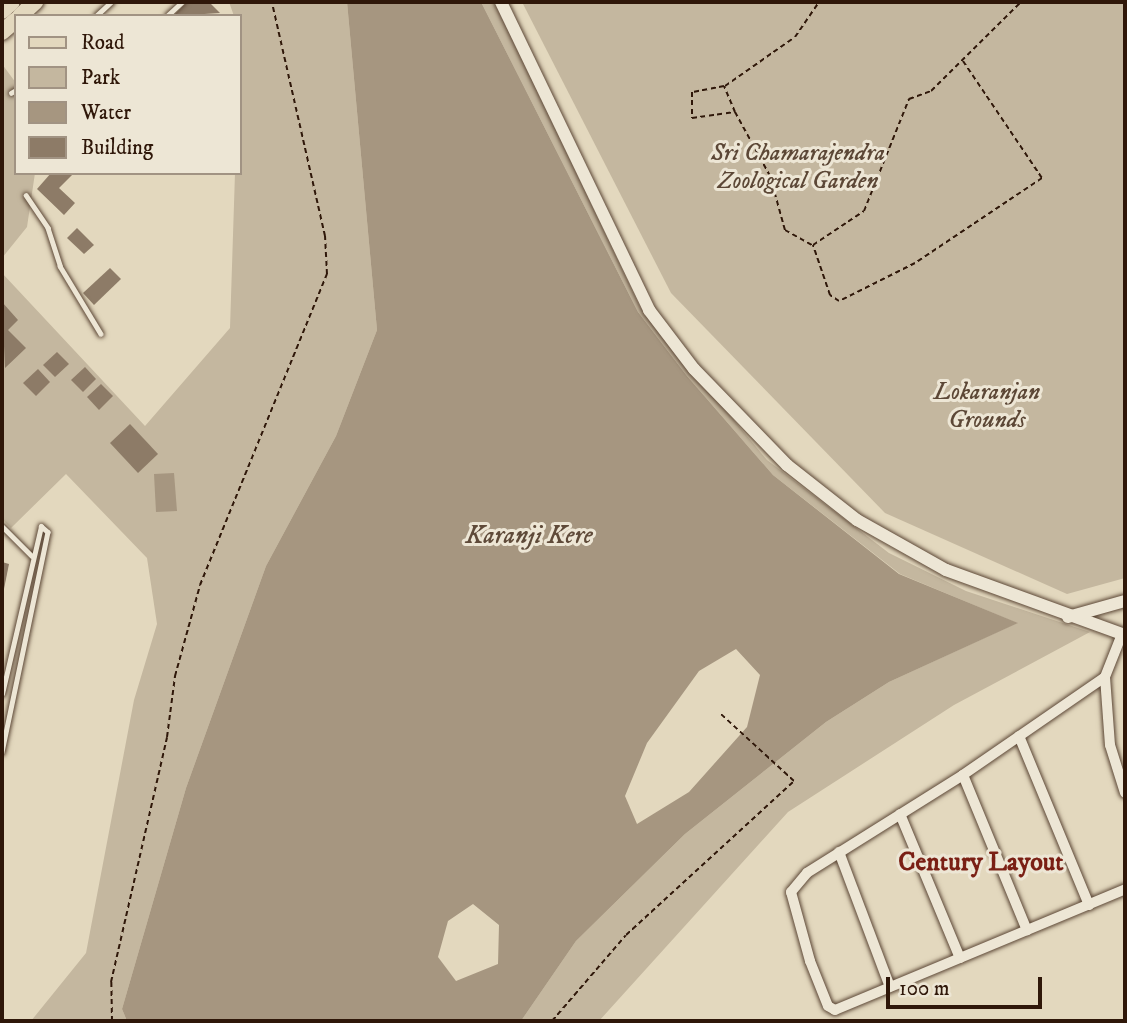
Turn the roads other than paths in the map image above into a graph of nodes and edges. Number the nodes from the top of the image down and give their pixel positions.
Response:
1 (12, 2) edge
2 (35, 2) edge
3 (111, 2) edge
4 (182, 2) edge
5 (501, 2) edge
6 (102, 10) junction
7 (2, 11) edge
8 (22, 14) edge
9 (98, 14) edge
10 (106, 14) edge
11 (169, 14) edge
12 (26, 195) dead end
13 (101, 334) dead end
14 (2, 526) edge
15 (32, 556) junction
16 (1125, 601) edge
17 (1068, 617) junction
18 (1124, 635) edge
19 (1105, 677) junction
20 (2, 694) edge
21 (2, 708) edge
22 (10, 710) junction
23 (2, 717) edge
24 (9, 718) junction
25 (1019, 736) junction
26 (2, 752) edge
27 (963, 775) junction
28 (1125, 793) edge
29 (900, 814) junction
30 (839, 852) junction
31 (1125, 889) edge
32 (1090, 905) junction
33 (1027, 930) junction
34 (960, 958) junction
35 (890, 987) junction

1 - 7 main road
2 - 8 main road
3 - 6 lane
4 - 11 lane
5 - 17 street
6 - 9 lane
6 - 10 lane
12 - 13 lane
14 - 15 lane
15 - 20 lane
15 - 22 lane
16 - 17 street
17 - 18 street
18 - 19 street
19 - 25 street
19 - 28 street
21 - 22 lane
22 - 24 lane
23 - 24 lane
24 - 26 lane
25 - 27 street
25 - 32 street
27 - 29 street
27 - 33 street
29 - 30 street
29 - 34 street
30 - 35 street
30 - 35 street
31 - 32 street
32 - 33 street
33 - 34 street
34 - 35 street

